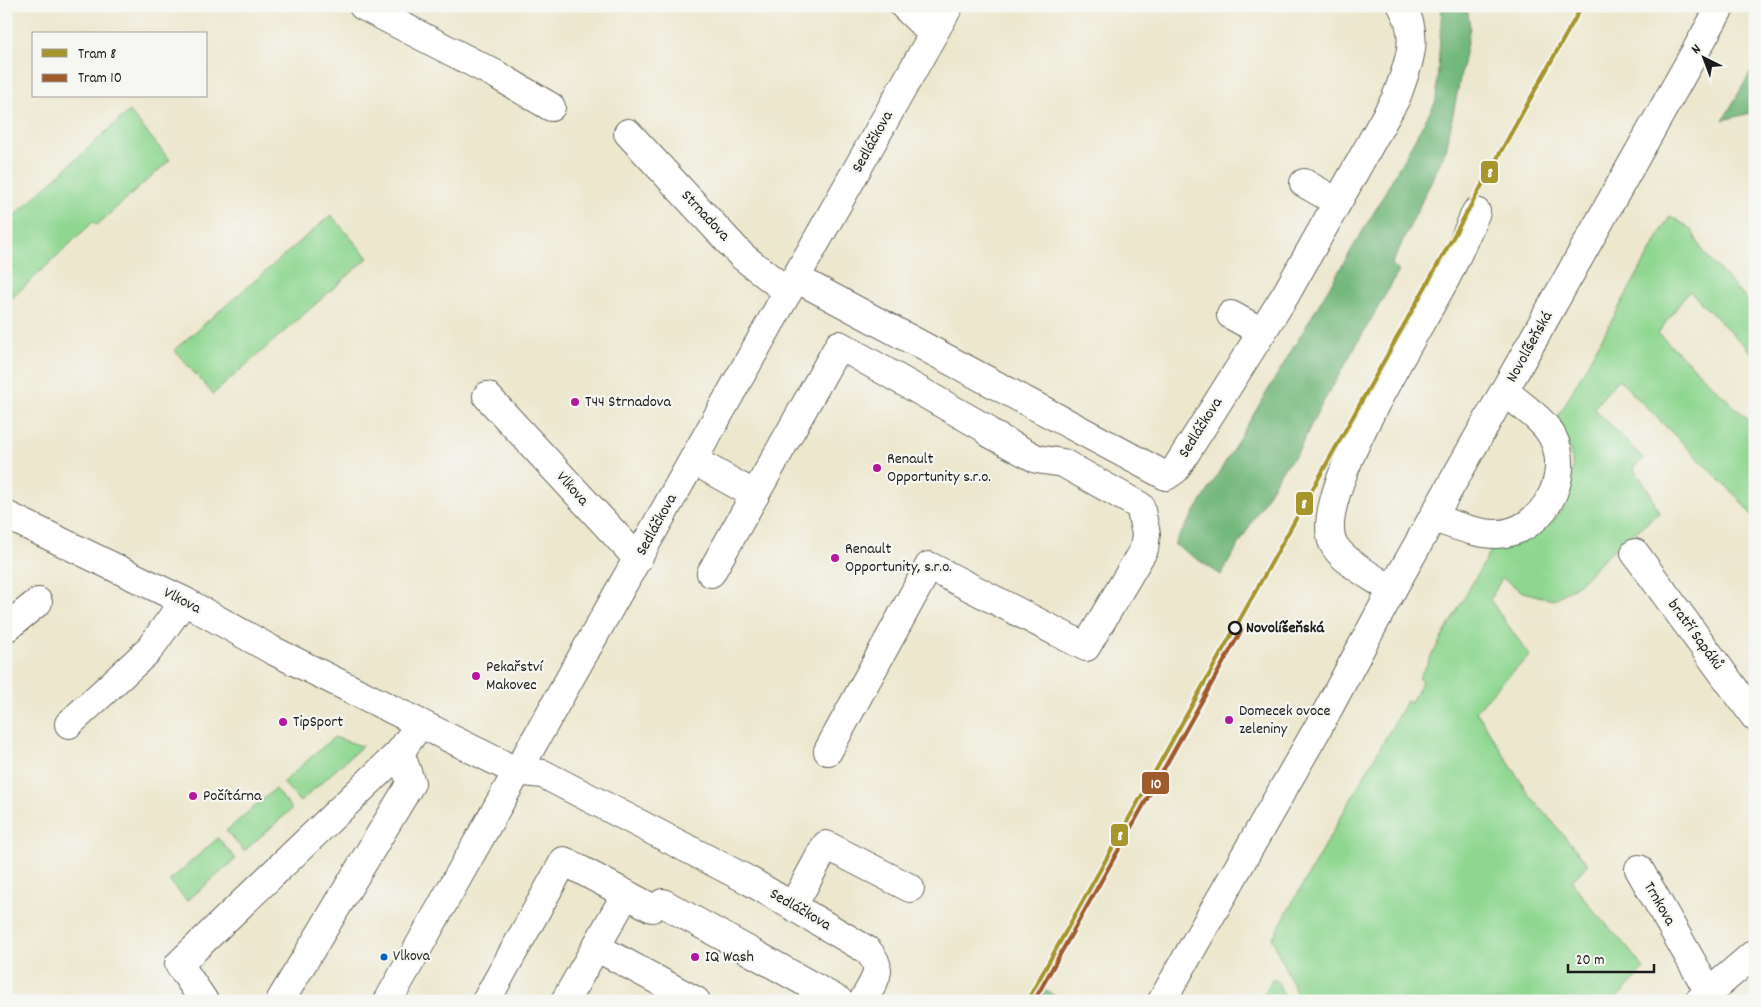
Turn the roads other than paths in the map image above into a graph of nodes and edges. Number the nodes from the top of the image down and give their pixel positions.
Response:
1 (363, 6) edge
2 (904, 6) edge
3 (949, 6) edge
4 (1402, 6) edge
5 (1721, 6) edge
6 (933, 34) junction
7 (551, 107) dead end
8 (628, 133) dead end
9 (1304, 182) dead end
10 (1338, 202) junction
11 (1476, 212) dead end
12 (792, 285) junction
13 (1231, 315) dead end
14 (1262, 332) junction
15 (1505, 391) junction
16 (487, 396) dead end
17 (693, 460) junction
18 (755, 495) junction
19 (1433, 518) junction
20 (9, 521) edge
21 (1635, 553) dead end
22 (638, 559) junction
23 (711, 573) dead end
24 (1392, 590) junction
25 (184, 601) junction
26 (38, 602) dead end
27 (6, 628) edge
28 (1755, 717) edge
29 (69, 724) dead end
30 (420, 724) junction
31 (828, 751) dead end
32 (400, 752) junction
33 (516, 771) junction
34 (1639, 868) dead end
35 (910, 888) dead end
36 (626, 894) junction
37 (793, 906) junction
38 (596, 947) junction
39 (1755, 953) edge
40 (1704, 996) edge
41 (204, 1001) edge
42 (280, 1001) edge
43 (388, 1001) edge
44 (486, 1001) edge
45 (565, 1001) edge
46 (696, 1001) edge
47 (838, 1001) edge
48 (864, 1001) edge
49 (1162, 1001) edge

1 - 7 street
2 - 6 street
3 - 6 street, Sedláčkova
4 - 10 street, Sedláčkova
5 - 15 street, Novolíšeňská
6 - 12 street, Sedláčkova
8 - 12 street, Strnadova
9 - 10 street
10 - 14 street, Sedláčkova
11 - 24 street
12 - 14 street, Sedláčkova
12 - 17 street, Sedláčkova
13 - 14 street
15 - 19 street, Novolíšeňská
15 - 19 street
16 - 22 street, Vlkova
17 - 18 street
17 - 22 street, Sedláčkova
18 - 23 street
18 - 31 street
19 - 24 street, Novolíšeňská
20 - 25 street, Vlkova
21 - 28 street, bratří Sapáků
22 - 33 street, Sedláčkova
24 - 49 street, Novolíšeňská
25 - 29 street
25 - 30 street, Vlkova
26 - 27 street
30 - 32 street
30 - 33 street, Vlkova
32 - 41 street
32 - 42 street
33 - 37 street, Sedláčkova
33 - 43 street, Sedláčkova
34 - 40 street, Trnkova
35 - 37 street
36 - 38 street
36 - 44 street
36 - 47 street
37 - 48 street, Sedláčkova
38 - 45 street
38 - 46 street
39 - 40 street, Trnkova

